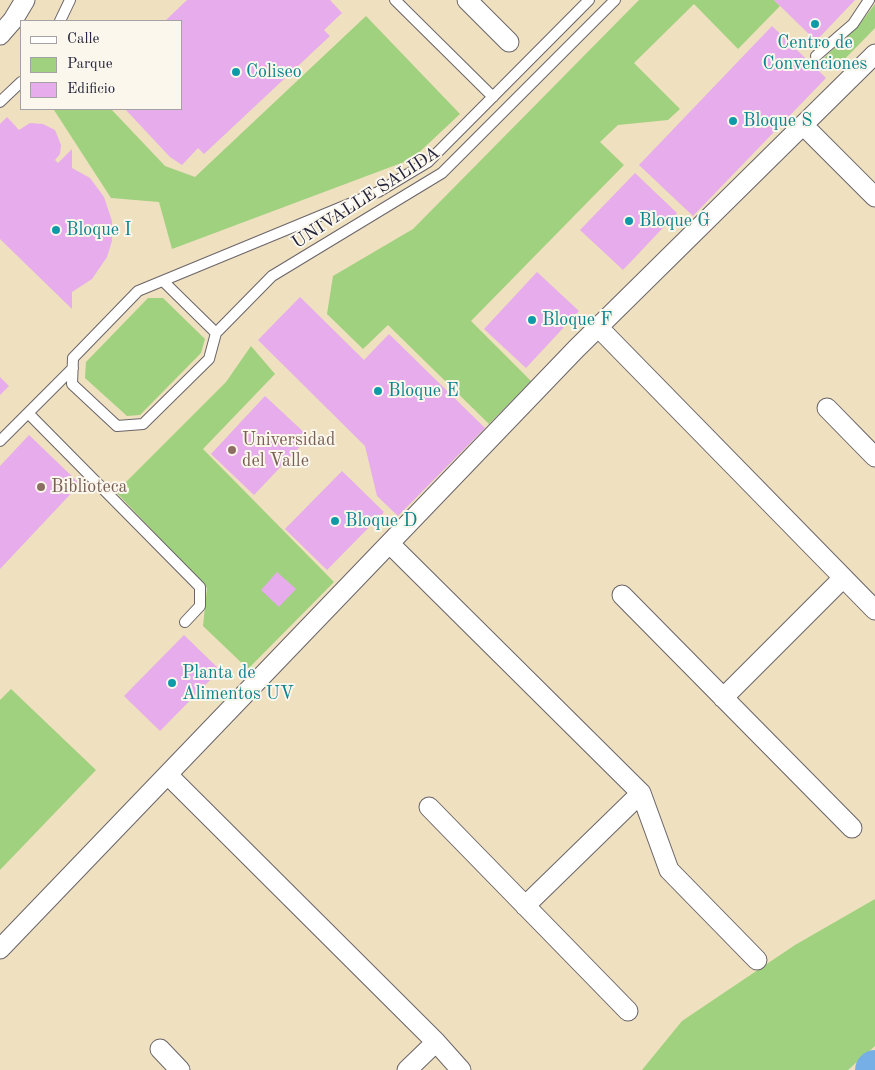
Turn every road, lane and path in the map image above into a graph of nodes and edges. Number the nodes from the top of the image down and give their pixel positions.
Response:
1 (25, 0) edge
2 (70, 0) edge
3 (395, 0) edge
4 (467, 0) edge
5 (589, 0) edge
6 (615, 0) edge
7 (870, 0) edge
8 (60, 20) edge
9 (0, 35) edge
10 (509, 42) dead end
11 (875, 54) edge
12 (816, 56) dead end
13 (20, 83) edge
14 (492, 97) junction
15 (0, 102) edge
16 (803, 125) junction
17 (875, 197) edge
18 (163, 281) junction
19 (598, 327) junction
20 (216, 334) junction
21 (73, 368) junction
22 (827, 408) dead end
23 (28, 413) junction
24 (0, 441) edge
25 (875, 457) edge
26 (390, 544) junction
27 (843, 578) junction
28 (622, 595) dead end
29 (875, 610) edge
30 (185, 622) dead end
31 (723, 698) junction
32 (168, 775) junction
33 (641, 793) junction
34 (429, 807) dead end
35 (852, 828) dead end
36 (525, 906) junction
37 (0, 949) edge
38 (757, 960) dead end
39 (628, 1011) dead end
40 (436, 1042) junction
41 (160, 1049) dead end
42 (180, 1070) edge
43 (407, 1070) edge
44 (461, 1070) edge

1 - 9 street
2 - 8 lane
3 - 14 lane
4 - 10 street
5 - 14 lane
6 - 20 lane, UNIVALLE SALIDA
7 - 12 lane
11 - 16 street
13 - 15 lane
14 - 18 lane
16 - 17 street
16 - 19 street
18 - 20 lane
18 - 21 lane
19 - 26 street
19 - 27 street
20 - 21 lane
21 - 23 lane
22 - 25 street
23 - 24 lane
23 - 30 lane
26 - 32 street
26 - 33 street
27 - 29 street
27 - 31 street
28 - 31 street
31 - 35 street
32 - 37 street
32 - 40 street
33 - 36 street
33 - 38 street
34 - 36 street
36 - 39 street
40 - 43 street
40 - 44 street
41 - 42 street

